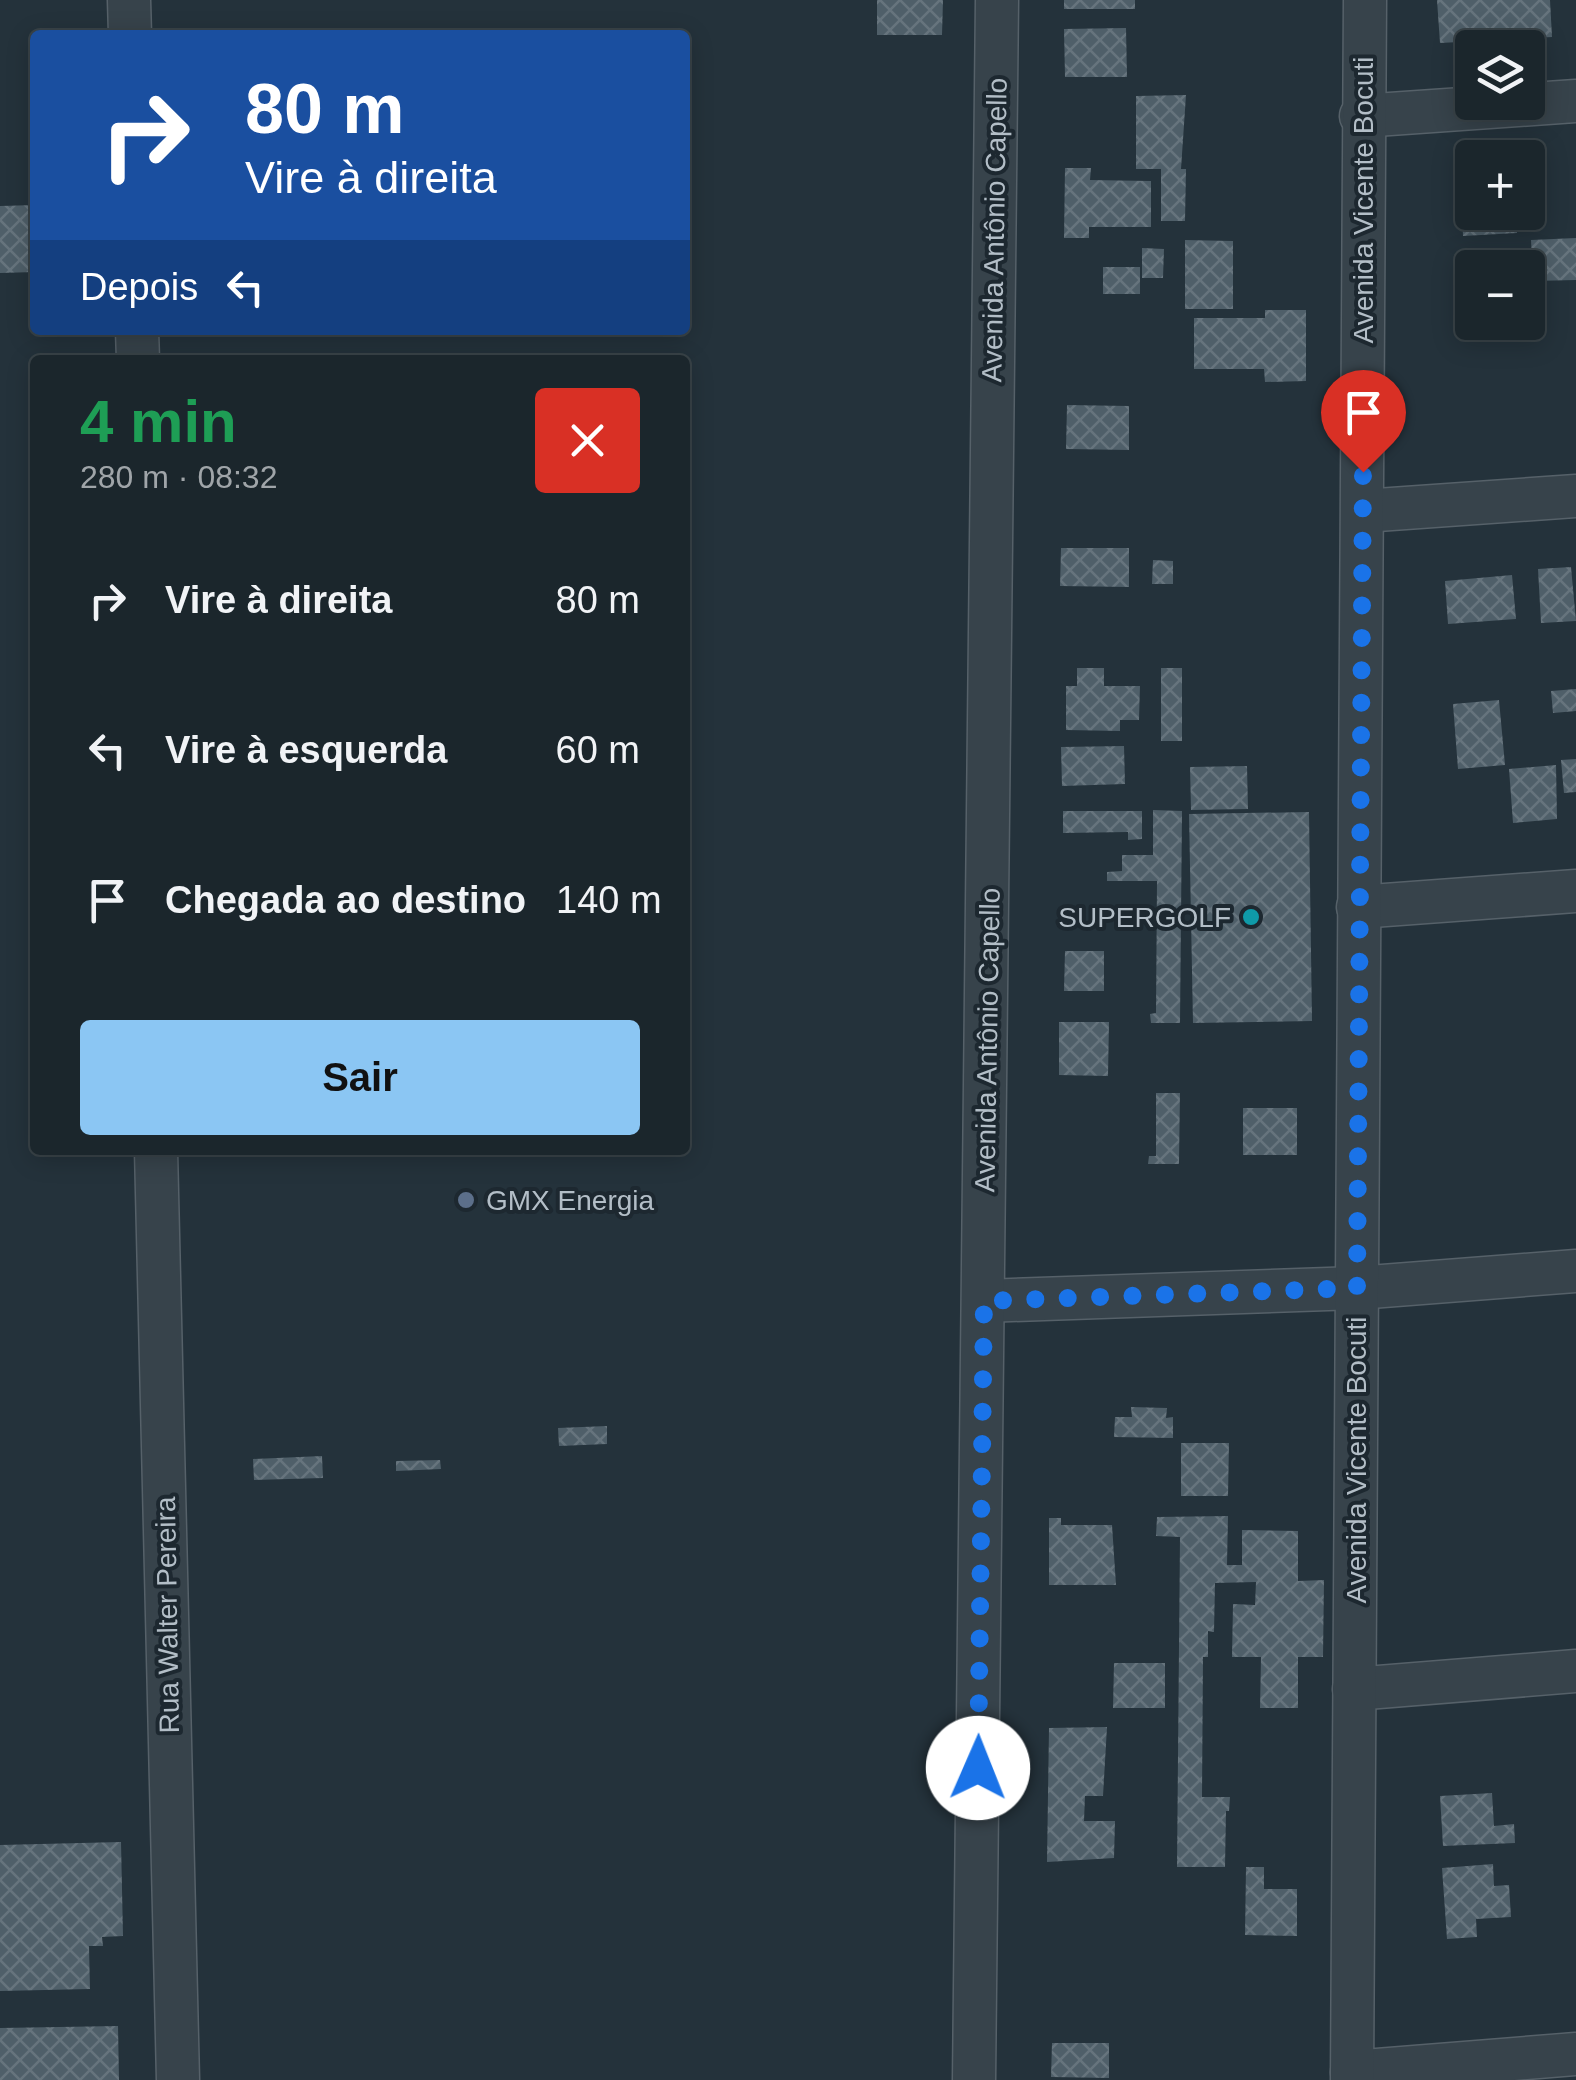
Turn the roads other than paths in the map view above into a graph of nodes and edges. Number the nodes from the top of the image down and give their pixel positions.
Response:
1 (129, 0) edge
2 (997, 0) edge
3 (1365, 0) edge
4 (130, 30) edge
5 (1576, 101) edge
6 (1362, 116) junction
7 (1576, 496) edge
8 (1363, 511) junction
9 (1576, 891) edge
10 (1358, 907) junction
11 (156, 1155) edge
12 (1576, 1272) edge
13 (1357, 1288) junction
14 (984, 1301) junction
15 (1576, 1670) edge
16 (1354, 1690) junction
17 (1576, 2054) edge
18 (1352, 2076) edge
19 (178, 2080) edge
20 (974, 2080) edge

1 - 4 street
2 - 14 street, Avenida Antônio Capello
3 - 6 street, Avenida Vicente Bocuti
5 - 6 street
6 - 8 street, Avenida Vicente Bocuti
7 - 8 street
8 - 10 street, Avenida Vicente Bocuti
9 - 10 street
10 - 13 street, Avenida Vicente Bocuti
11 - 19 street, Rua Walter Pereira
12 - 13 street
13 - 14 street
13 - 16 street, Avenida Vicente Bocuti
14 - 20 street, Avenida Antônio Capello
15 - 16 street
16 - 18 street, Avenida Vicente Bocuti
17 - 18 street

